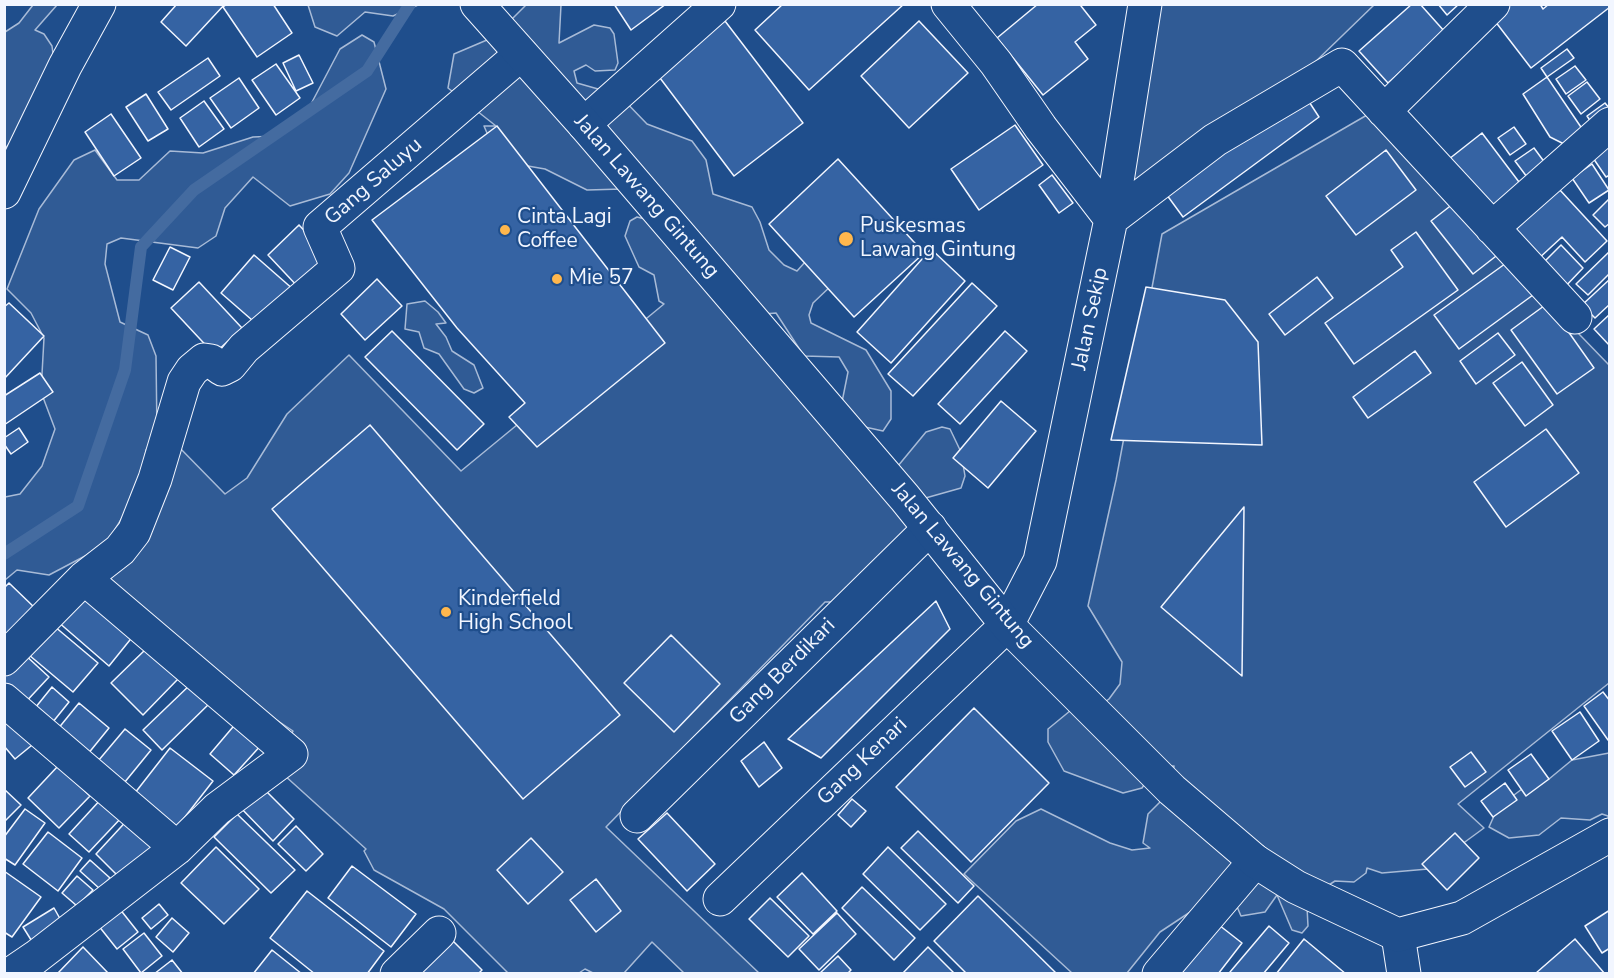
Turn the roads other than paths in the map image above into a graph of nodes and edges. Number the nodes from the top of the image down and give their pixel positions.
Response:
1 (99, 4) edge
2 (477, 4) edge
3 (719, 4) edge
4 (948, 4) edge
5 (1145, 4) edge
6 (1493, 4) edge
7 (521, 54) junction
8 (1384, 111) junction
9 (584, 124) junction
10 (1610, 124) edge
11 (4, 192) edge
12 (1111, 219) junction
13 (1492, 228) junction
14 (1575, 317) dead end
15 (930, 528) junction
16 (84, 579) junction
17 (1007, 625) junction
18 (4, 659) edge
19 (4, 700) edge
20 (637, 816) dead end
21 (1610, 835) edge
22 (177, 848) junction
23 (1255, 861) junction
24 (720, 898) dead end
25 (439, 933) dead end
26 (1398, 936) junction
27 (11, 974) edge
28 (397, 974) edge
29 (1159, 974) edge
30 (1404, 974) edge

1 - 11 street
2 - 7 street, Jalan Lawang Gintung
3 - 9 street
4 - 12 street
5 - 12 street, Jalan Sekip
6 - 8 street
7 - 9 street, Jalan Lawang Gintung
7 - 16 street, Gang Saluyu
8 - 12 street
8 - 13 street
9 - 15 street, Jalan Lawang Gintung
10 - 13 street
12 - 17 street, Jalan Sekip
13 - 14 street
15 - 17 street, Jalan Lawang Gintung
15 - 20 street, Gang Berdikari
16 - 18 street
16 - 22 street
17 - 23 street, Jalan Lawang Gintung
17 - 24 street, Gang Kenari
19 - 22 street
21 - 26 street
22 - 27 street
23 - 26 street, Jalan Lawang Gintung
23 - 29 street
25 - 28 street
26 - 30 street

